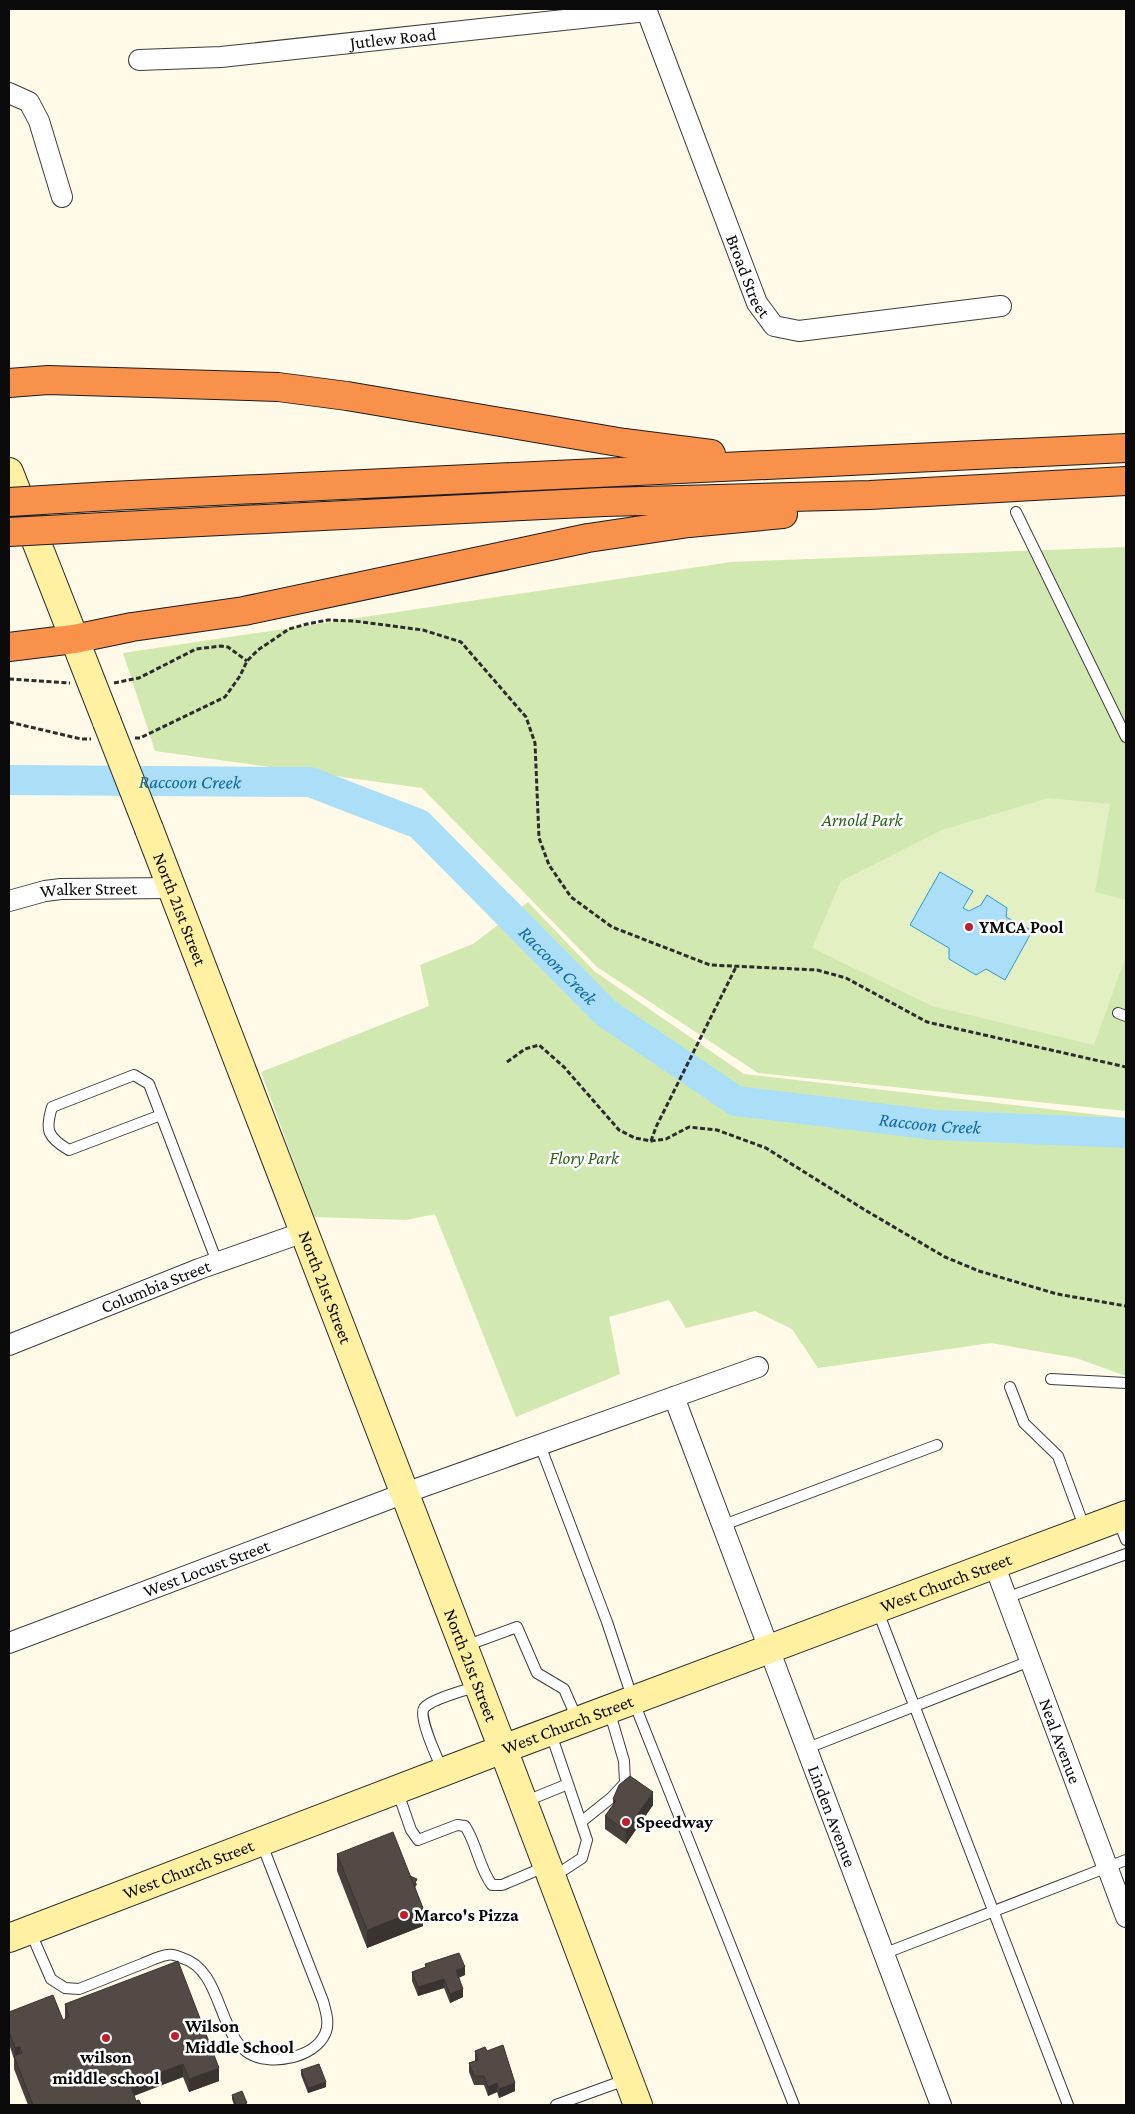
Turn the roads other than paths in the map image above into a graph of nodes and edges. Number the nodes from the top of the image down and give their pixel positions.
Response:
1 (647, 10) edge
2 (139, 60) dead end
3 (9, 94) edge
4 (62, 198) dead end
5 (1001, 306) dead end
6 (9, 383) edge
7 (1126, 448) edge
8 (822, 461) junction
9 (9, 472) edge
10 (1126, 481) edge
11 (870, 495) junction
12 (9, 502) edge
13 (1016, 512) dead end
14 (9, 532) edge
15 (74, 639) junction
16 (9, 647) edge
17 (1126, 737) edge
18 (171, 888) junction
19 (9, 901) edge
20 (161, 1115) junction
21 (304, 1232) junction
22 (217, 1262) junction
23 (9, 1345) edge
24 (758, 1367) dead end
25 (1050, 1379) dead end
26 (1126, 1383) edge
27 (1010, 1387) dead end
28 (674, 1397) junction
29 (540, 1444) junction
30 (938, 1445) dead end
31 (404, 1493) junction
32 (1124, 1524) edge
33 (721, 1526) junction
34 (1086, 1530) junction
35 (1126, 1554) edge
36 (994, 1564) junction
37 (1006, 1598) junction
38 (876, 1608) junction
39 (9, 1643) edge
40 (464, 1646) junction
41 (768, 1649) junction
42 (1030, 1661) junction
43 (479, 1685) junction
44 (621, 1704) junction
45 (914, 1706) junction
46 (578, 1721) junction
47 (550, 1731) junction
48 (805, 1748) junction
49 (503, 1749) junction
50 (443, 1772) junction
51 (568, 1784) junction
52 (397, 1790) junction
53 (523, 1802) junction
54 (581, 1822) junction
55 (260, 1842) junction
56 (1126, 1860) edge
57 (1107, 1867) junction
58 (550, 1872) junction
59 (993, 1912) junction
60 (1126, 1918) edge
61 (19, 1934) edge
62 (883, 1954) junction
63 (628, 2078) junction
64 (556, 2105) edge
65 (638, 2105) edge
66 (794, 2105) edge
67 (941, 2105) edge
68 (1068, 2105) edge

1 - 2 street, Jutlew Road
1 - 5 street, Broad Street
3 - 4 street
6 - 8 highway
7 - 8 highway
8 - 12 highway, bridge
9 - 15 main road, North 21st Street
10 - 11 highway
11 - 14 highway, bridge
11 - 15 highway
13 - 17 lane
15 - 16 highway
15 - 18 main road, North 21st Street, bridge
18 - 19 street, Walker Street
18 - 21 main road, North 21st Street
20 - 20 lane
20 - 22 lane
21 - 22 street, Columbia Street
21 - 31 main road, North 21st Street
22 - 23 street, Columbia Street
24 - 28 street, West Locust Street
25 - 26 lane
27 - 34 lane
28 - 29 street, West Locust Street
28 - 33 street, Linden Avenue
29 - 31 street, West Locust Street
29 - 44 lane
30 - 33 lane
31 - 39 street, West Locust Street
31 - 40 main road, North 21st Street
32 - 34 main road, West Church Street
33 - 41 street, Linden Avenue
34 - 36 main road, West Church Street
35 - 37 lane
36 - 37 street, Neal Avenue
36 - 38 main road, West Church Street
37 - 42 street, Neal Avenue
38 - 41 main road, West Church Street
38 - 45 lane
40 - 43 main road, North 21st Street
40 - 46 lane
41 - 44 main road, West Church Street
41 - 48 street, Linden Avenue
42 - 45 lane
42 - 57 street, Neal Avenue
43 - 49 main road, North 21st Street
43 - 50 lane
44 - 46 main road, West Church Street
44 - 54 lane
44 - 66 lane
45 - 48 lane
45 - 59 lane
46 - 47 main road, West Church Street
47 - 49 main road, West Church Street
47 - 51 lane
48 - 62 street, Linden Avenue
49 - 50 main road, West Church Street
49 - 53 main road, North 21st Street
50 - 52 main road, West Church Street
51 - 53 lane
51 - 54 lane
52 - 55 main road, West Church Street
52 - 58 lane
53 - 58 main road, North 21st Street
54 - 58 lane
55 - 61 main road, West Church Street
55 - 61 lane
56 - 57 lane
57 - 59 lane
57 - 60 street, Neal Avenue
58 - 63 main road, North 21st Street
59 - 62 lane
59 - 68 lane
62 - 67 street, Linden Avenue
63 - 64 lane
63 - 65 main road, North 21st Street

